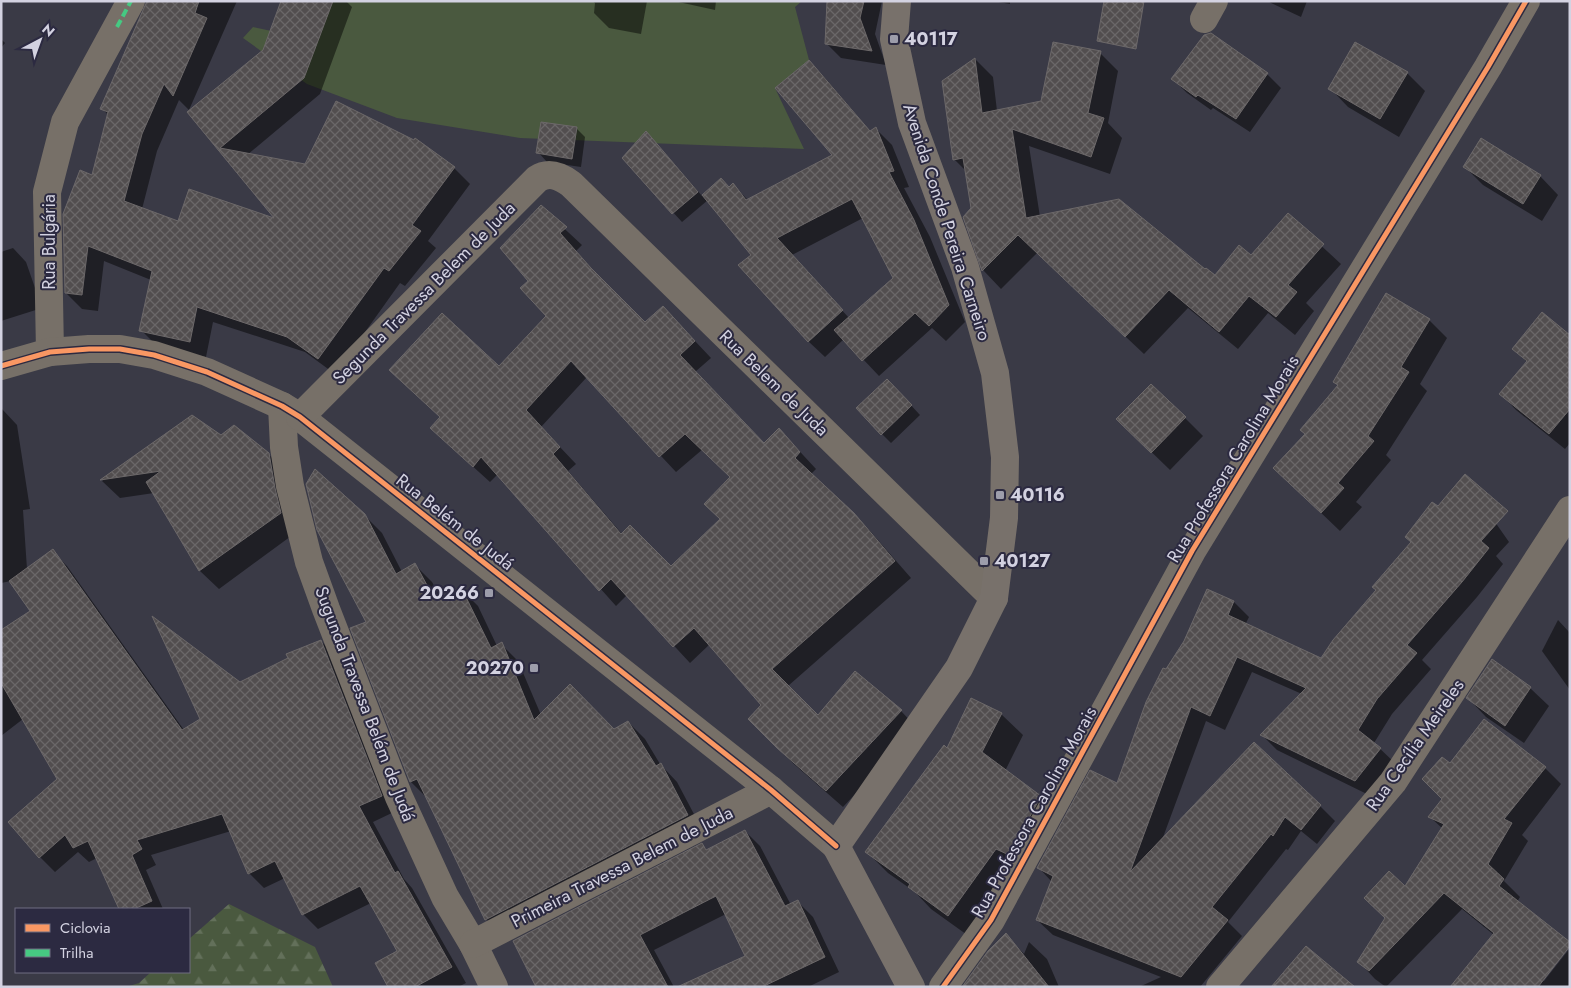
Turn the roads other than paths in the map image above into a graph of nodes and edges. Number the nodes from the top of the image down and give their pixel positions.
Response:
1 (131, 1) edge
2 (897, 1) edge
3 (1526, 1) edge
4 (551, 175) joint
5 (50, 352) junction
6 (1, 366) edge
7 (291, 412) junction
8 (1570, 510) edge
9 (994, 598) junction
10 (771, 790) junction
11 (836, 846) junction
12 (473, 944) junction
13 (494, 987) edge
14 (911, 987) edge
15 (943, 987) edge
16 (1220, 987) edge

1 - 5 street, Rua Bulgária
2 - 9 main road, Avenida Conde Pereira Carneiro
3 - 15 street, Rua Professora Carolina Morais
4 - 7 street, Segunda Travessa Belem de Juda
4 - 9 street, Rua Belem de Juda
5 - 6 street, Rua Belém de Judá
5 - 7 street, Rua Belém de Judá
7 - 10 street, Rua Belém de Judá
7 - 12 street, Sugunda Travessa Belém de Judá
8 - 16 street, Rua Cecília Meireles
9 - 11 main road, Avenida Conde Pereira Carneiro
10 - 11 street, Rua Belém de Judá
10 - 12 street, Primeira Travessa Belem de Juda
11 - 14 main road
12 - 13 street, Sugunda Travessa Belém de Judá

